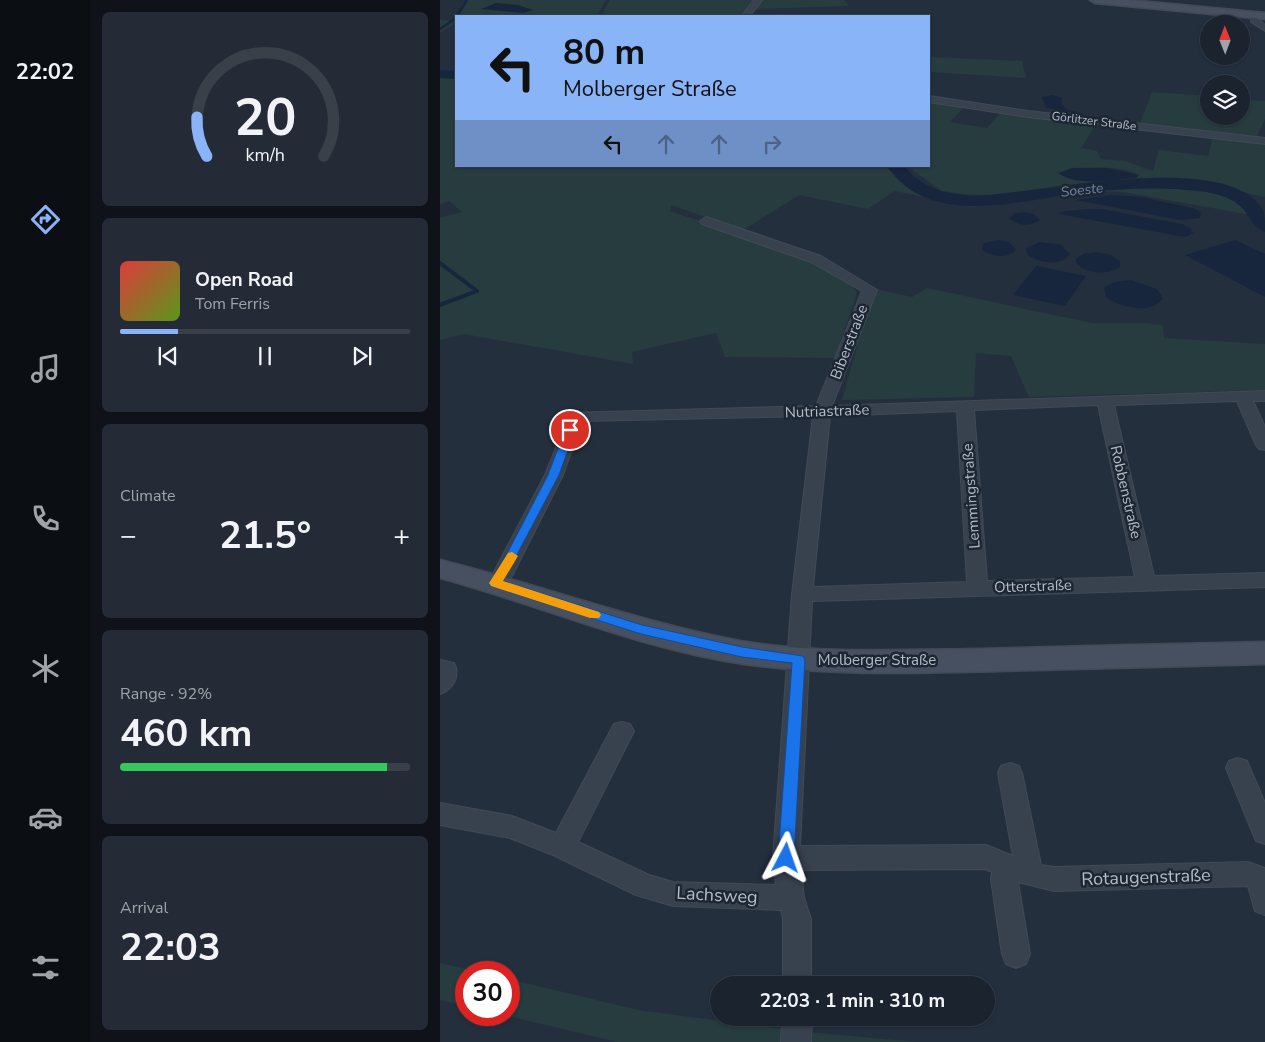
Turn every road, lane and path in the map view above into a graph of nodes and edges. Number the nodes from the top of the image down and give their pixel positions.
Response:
1 (758, 0) edge
2 (1095, 0) edge
3 (747, 15) edge
4 (1254, 15) junction
5 (1265, 16) edge
6 (1265, 29) edge
7 (930, 99) edge
8 (1265, 128) edge
9 (1262, 141) edge
10 (706, 220) dead end
11 (1265, 396) edge
12 (1242, 397) junction
13 (1105, 402) junction
14 (965, 406) junction
15 (822, 411) junction
16 (1265, 445) edge
17 (440, 569) edge
18 (1265, 580) edge
19 (495, 583) junction
20 (1146, 583) junction
21 (977, 587) junction
22 (802, 594) junction
23 (1265, 653) edge
24 (798, 660) junction
25 (440, 668) edge
26 (440, 685) edge
27 (622, 731) dead end
28 (1238, 768) dead end
29 (1010, 773) dead end
30 (440, 814) edge
31 (1265, 833) edge
32 (562, 847) junction
33 (786, 858) junction
34 (1019, 870) junction
35 (1264, 887) edge
36 (792, 898) junction
37 (1016, 954) dead end
38 (797, 976) edge
39 (797, 1026) edge
40 (796, 1042) edge

1 - 3 street
2 - 4 main road
4 - 5 main road
4 - 6 street
7 - 9 street, Görlitzer Straße
8 - 9 street, Görlitzer Straße
10 - 15 street, Biberstraße
11 - 12 street, Nutriastraße
12 - 13 street, Nutriastraße
12 - 16 street
13 - 14 street, Nutriastraße
13 - 20 street, Robbenstraße
14 - 15 street, Nutriastraße
14 - 21 street, Lemmingstraße
15 - 19 street, Nutriastraße
15 - 22 street, Biberstraße
17 - 19 main road, Molberger Straße
18 - 20 street, Otterstraße
19 - 24 main road, Molberger Straße
20 - 21 street, Otterstraße
21 - 22 street, Otterstraße
22 - 24 street, Biberstraße
23 - 24 main road, Molberger Straße
24 - 33 street, Biberstraße
25 - 26 street
27 - 32 street
28 - 31 street
29 - 34 street
30 - 32 street, Lachsweg
32 - 36 street, Lachsweg
33 - 34 street, Rotaugenstraße
33 - 36 street, Biberstraße
34 - 35 street, Rotaugenstraße
34 - 37 street
36 - 38 street, Biberstraße
39 - 40 street

